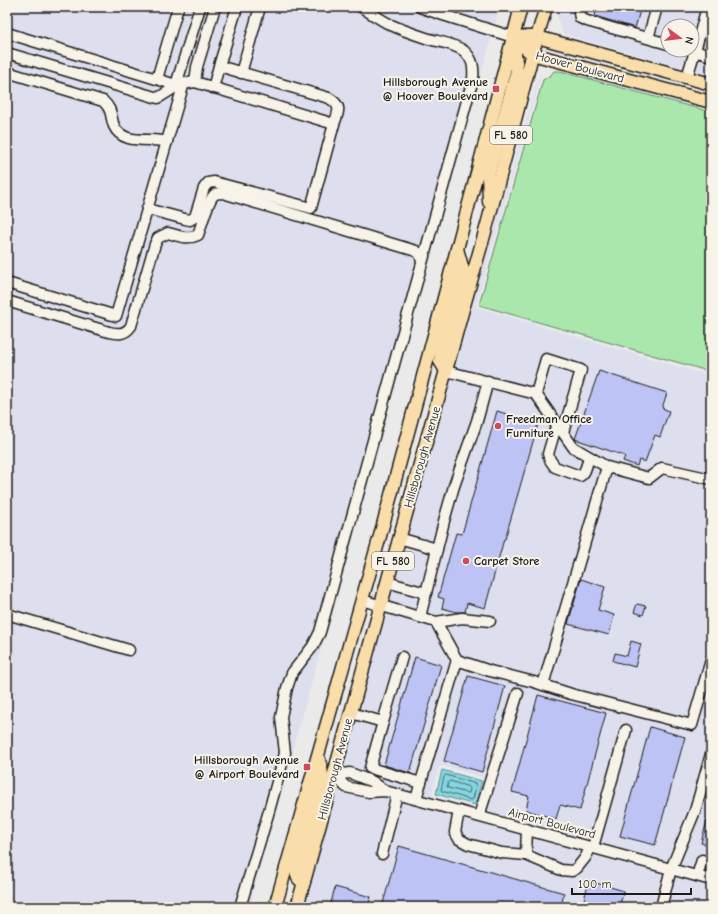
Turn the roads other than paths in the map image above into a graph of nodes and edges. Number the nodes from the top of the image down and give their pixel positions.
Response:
1 (178, 7) edge
2 (200, 7) edge
3 (215, 7) edge
4 (237, 7) edge
5 (260, 7) edge
6 (362, 7) edge
7 (420, 7) edge
8 (521, 7) edge
9 (546, 7) edge
10 (581, 7) edge
11 (657, 7) edge
12 (707, 7) edge
13 (700, 29) edge
14 (7, 33) edge
15 (513, 37) junction
16 (537, 38) junction
17 (648, 38) junction
18 (660, 42) edge
19 (7, 53) edge
20 (700, 53) edge
21 (532, 54) junction
22 (711, 56) edge
23 (691, 58) edge
24 (219, 66) junction
25 (7, 72) edge
26 (241, 73) junction
27 (687, 77) junction
28 (157, 79) junction
29 (195, 82) junction
30 (180, 84) junction
31 (711, 84) edge
32 (213, 88) junction
33 (711, 102) edge
34 (334, 124) junction
35 (167, 142) junction
36 (147, 209) junction
37 (489, 216) junction
38 (457, 249) junction
39 (422, 262) junction
40 (7, 283) edge
41 (7, 302) edge
42 (446, 371) junction
43 (488, 381) junction
44 (536, 394) junction
45 (557, 423) junction
46 (563, 432) junction
47 (589, 457) junction
48 (607, 467) junction
49 (711, 479) edge
50 (399, 538) junction
51 (437, 549) junction
52 (387, 582) junction
53 (426, 594) junction
54 (362, 600) junction
55 (380, 606) junction
56 (7, 614) edge
57 (420, 617) junction
58 (490, 621) dead end
59 (436, 622) junction
60 (129, 650) dead end
61 (402, 657) dead end
62 (457, 660) junction
63 (711, 660) edge
64 (543, 685) junction
65 (518, 692) dead end
66 (351, 713) junction
67 (383, 722) junction
68 (626, 730) dead end
69 (711, 754) edge
70 (318, 756) junction
71 (334, 775) junction
72 (421, 783) junction
73 (707, 786) edge
74 (397, 794) junction
75 (416, 799) junction
76 (459, 811) junction
77 (479, 816) junction
78 (527, 829) junction
79 (592, 847) junction
80 (382, 854) dead end
81 (526, 855) junction
82 (711, 863) edge
83 (672, 869) junction
84 (698, 876) junction
85 (711, 880) edge
86 (304, 882) junction
87 (240, 907) edge
88 (275, 907) edge
89 (297, 907) edge
90 (661, 907) edge

1 - 28 street
2 - 30 street
3 - 29 street
4 - 24 street
5 - 26 street
6 - 39 street
7 - 15 street
8 - 15 main road, Hillsborough Avenue / FL 580
9 - 16 main road, Hillsborough Avenue / FL 580
10 - 17 street
11 - 17 street
12 - 13 street
14 - 28 street
15 - 16 main road, Hoover Boulevard
15 - 21 main road, Hoover Boulevard
15 - 37 main road
15 - 38 main road, Hillsborough Avenue / FL 580
16 - 21 main road, Hillsborough Avenue / FL 580
16 - 27 main road, Hoover Boulevard
17 - 18 street
19 - 30 street
20 - 22 street
21 - 33 main road, Hoover Boulevard
21 - 37 main road, Hillsborough Avenue / FL 580
23 - 27 street
24 - 26 street
24 - 32 street
25 - 35 street
26 - 34 street
27 - 31 main road, Hoover Boulevard
28 - 30 street
29 - 30 street
29 - 32 street
30 - 35 street
32 - 34 street
34 - 36 street
35 - 36 street
36 - 40 street
37 - 42 main road, Hillsborough Avenue / FL 580
38 - 42 main road
38 - 54 main road, Hillsborough Avenue / FL 580
39 - 41 street
39 - 87 street
42 - 43 street
42 - 50 main road, Hillsborough Avenue / FL 580
43 - 44 street
43 - 51 street
44 - 45 street
44 - 46 street
45 - 46 street
45 - 47 street
46 - 47 street
47 - 48 street
48 - 49 street
48 - 64 street
50 - 51 street
50 - 52 main road, Hillsborough Avenue / FL 580
51 - 53 street
52 - 53 street
52 - 55 main road, Hillsborough Avenue / FL 580
53 - 57 street
54 - 55 street
54 - 70 main road, Hillsborough Avenue / FL 580
55 - 57 street
55 - 66 main road, Hillsborough Avenue / FL 580
56 - 60 street
57 - 59 street
58 - 59 street
59 - 62 street
61 - 67 street
62 - 64 street
62 - 72 street
63 - 64 street
65 - 77 street
66 - 67 street
66 - 71 main road, Hillsborough Avenue / FL 580
67 - 72 street
68 - 79 street
69 - 73 street
70 - 86 main road
70 - 88 main road, Hillsborough Avenue / FL 580
71 - 74 street, Airport Boulevard
71 - 86 main road, Hillsborough Avenue / FL 580
72 - 75 street
73 - 83 street
74 - 75 street, Airport Boulevard
74 - 80 street
75 - 76 street, Airport Boulevard
76 - 77 street, Airport Boulevard
76 - 81 street
77 - 78 street, Airport Boulevard
78 - 79 street, Airport Boulevard
78 - 81 street
79 - 81 street
79 - 83 street, Airport Boulevard
82 - 84 street
83 - 84 street, Airport Boulevard
83 - 90 street
84 - 85 street, Airport Boulevard
86 - 89 main road, Hillsborough Avenue / FL 580

